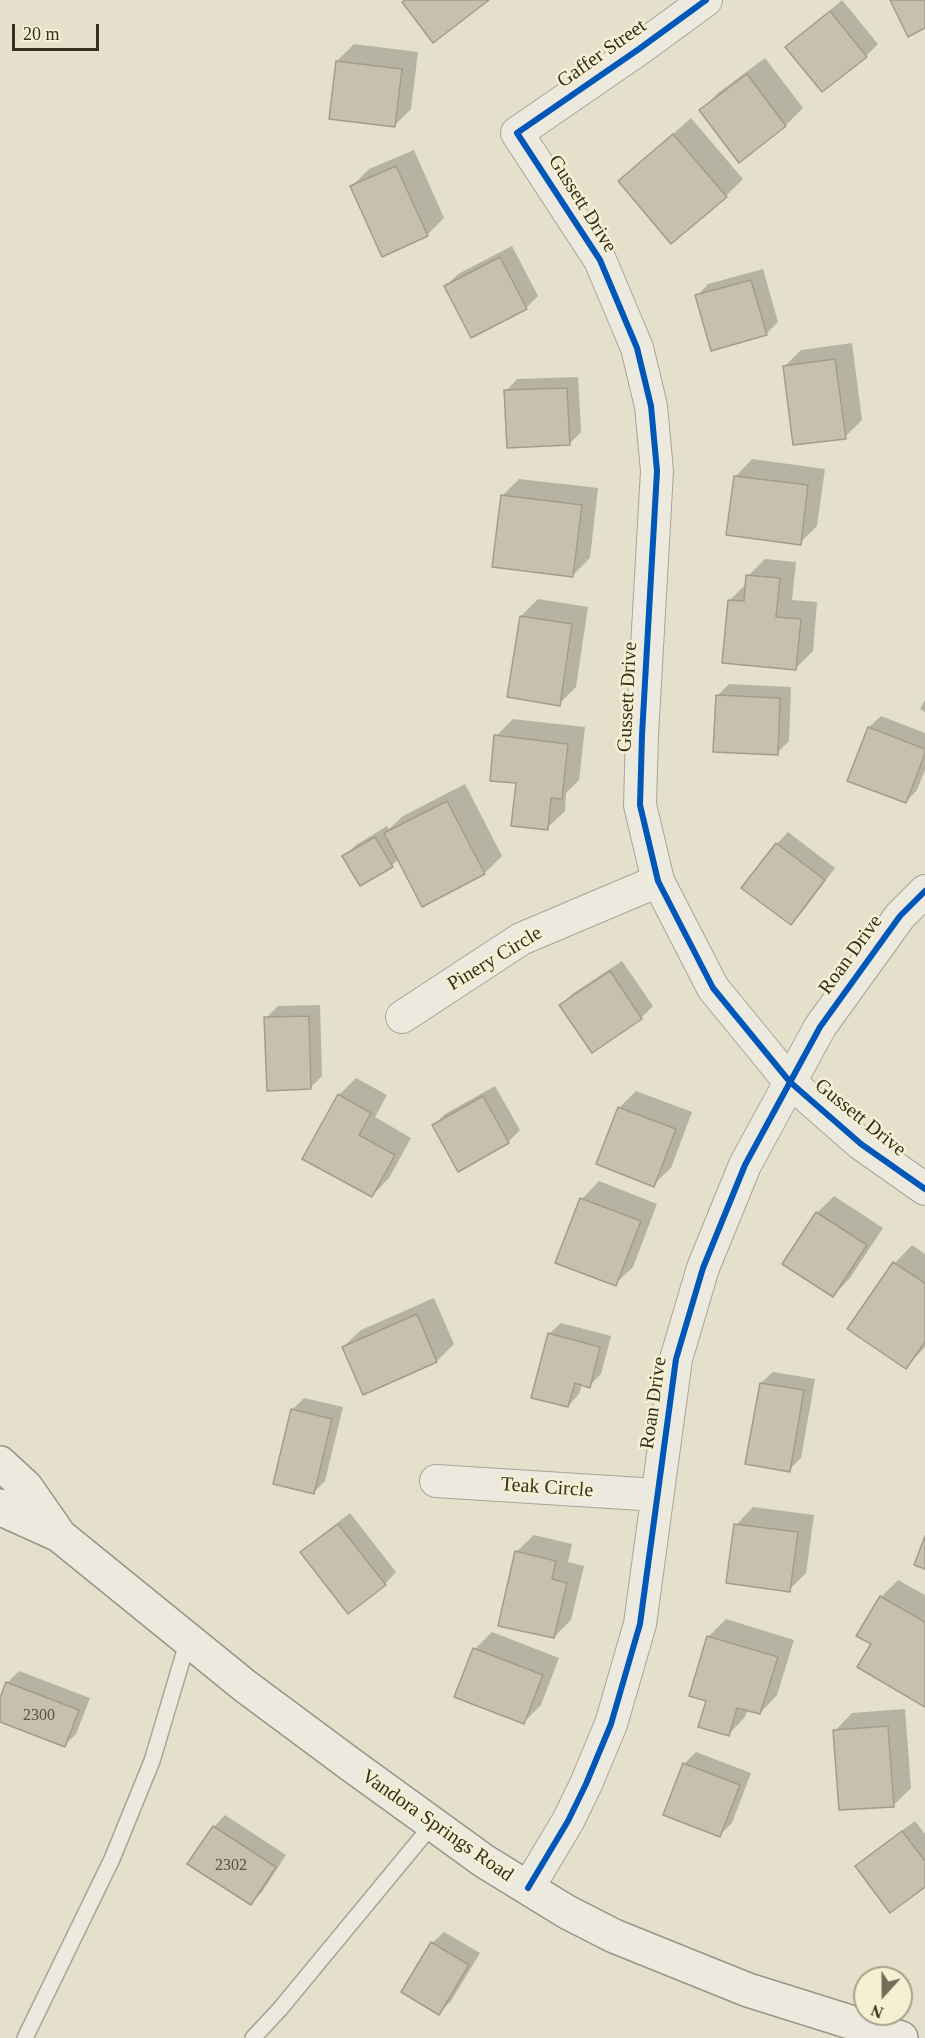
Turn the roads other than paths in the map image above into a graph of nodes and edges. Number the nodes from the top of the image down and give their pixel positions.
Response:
1 (706, 0) edge
2 (517, 133) joint
3 (658, 881) junction
4 (925, 891) edge
5 (402, 1017) dead end
6 (790, 1082) junction
7 (925, 1189) edge
8 (0, 1463) edge
9 (436, 1481) dead end
10 (657, 1495) junction
11 (0, 1506) edge
12 (59, 1535) junction
13 (188, 1640) junction
14 (432, 1825) junction
15 (528, 1888) junction
16 (25, 2038) edge
17 (253, 2038) edge
18 (901, 2038) edge

1 - 2 street, Gaffer Street
2 - 3 street, Gussett Drive
3 - 5 street, Pinery Circle
3 - 6 street, Gussett Drive
4 - 6 street, Roan Drive
6 - 7 street, Gussett Drive
6 - 10 street, Roan Drive
8 - 12 street, Vandora Springs Road
9 - 10 street, Teak Circle
10 - 15 street, Roan Drive
11 - 12 street, Vandora Springs Road
12 - 13 street, Vandora Springs Road
13 - 14 street, Vandora Springs Road
13 - 16 lane
14 - 15 street, Vandora Springs Road
14 - 17 lane
15 - 18 street, Vandora Springs Road

